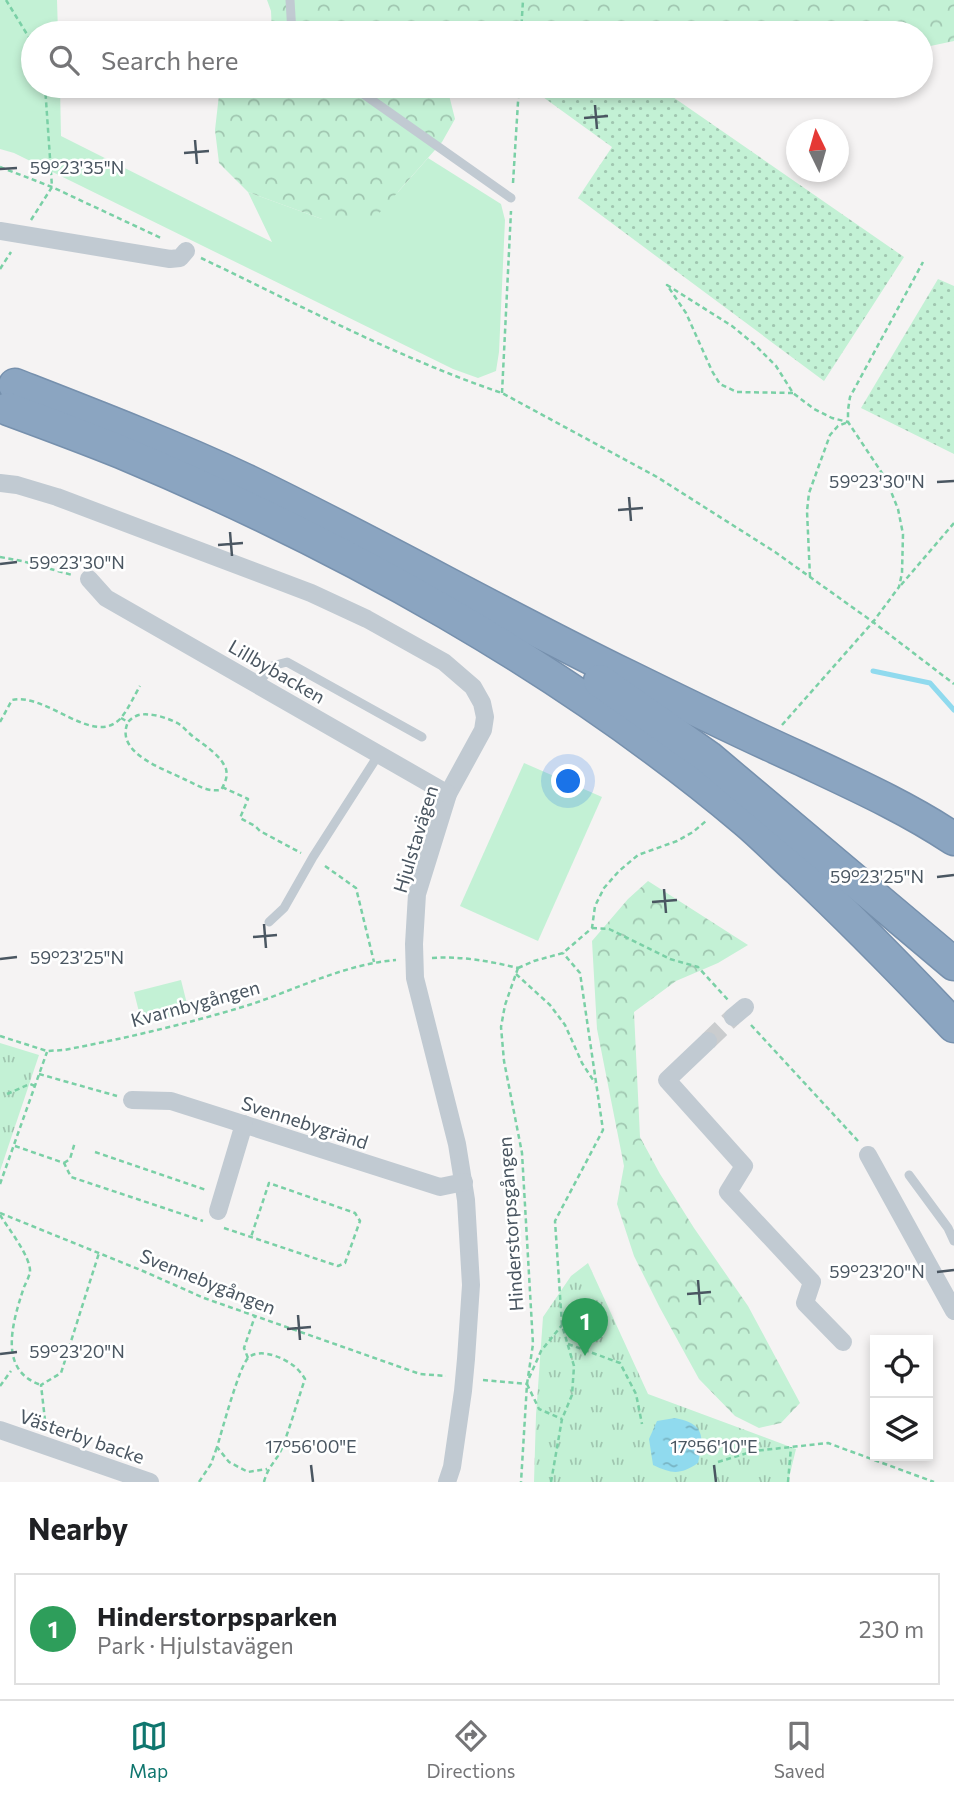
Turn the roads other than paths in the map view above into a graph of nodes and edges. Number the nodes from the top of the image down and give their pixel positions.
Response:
1 (290, 0) edge
2 (291, 21) edge
3 (369, 98) edge
4 (512, 198) road end
5 (0, 231) edge
6 (187, 251) dead end
7 (0, 483) edge
8 (89, 579) road end
9 (467, 595) junction
10 (258, 684) junction
11 (422, 737) dead end
12 (379, 754) junction
13 (449, 794) junction
14 (954, 839) edge
15 (269, 922) dead end
16 (859, 927) junction
17 (954, 964) edge
18 (954, 1005) edge
19 (954, 1026) edge
20 (708, 1041) tunnel mouth
21 (132, 1100) road end
22 (244, 1124) junction
23 (868, 1155) road end
24 (909, 1175) dead end
25 (464, 1182) junction
26 (220, 1203) road end
27 (954, 1241) edge
28 (954, 1311) edge
29 (843, 1342) dead end
30 (0, 1430) edge
31 (150, 1482) edge
32 (447, 1482) edge

1 - 2 lane
3 - 4 lane
5 - 6 street
7 - 13 street, Hjulstavägen
8 - 10 street, Lillbybacken
9 - 14 highway
9 - 16 highway
9 - 17 highway
10 - 11 lane
10 - 12 street, Lillbybacken
12 - 13 street, Lillbybacken
12 - 15 lane
13 - 25 street, Hjulstavägen
16 - 18 highway
16 - 19 highway
20 - 29 street
21 - 22 street, Svennebygränd
22 - 25 street, Svennebygränd
22 - 26 street
23 - 28 street
24 - 27 lane
25 - 32 street, Hjulstavägen
30 - 31 street, Västerby backe

